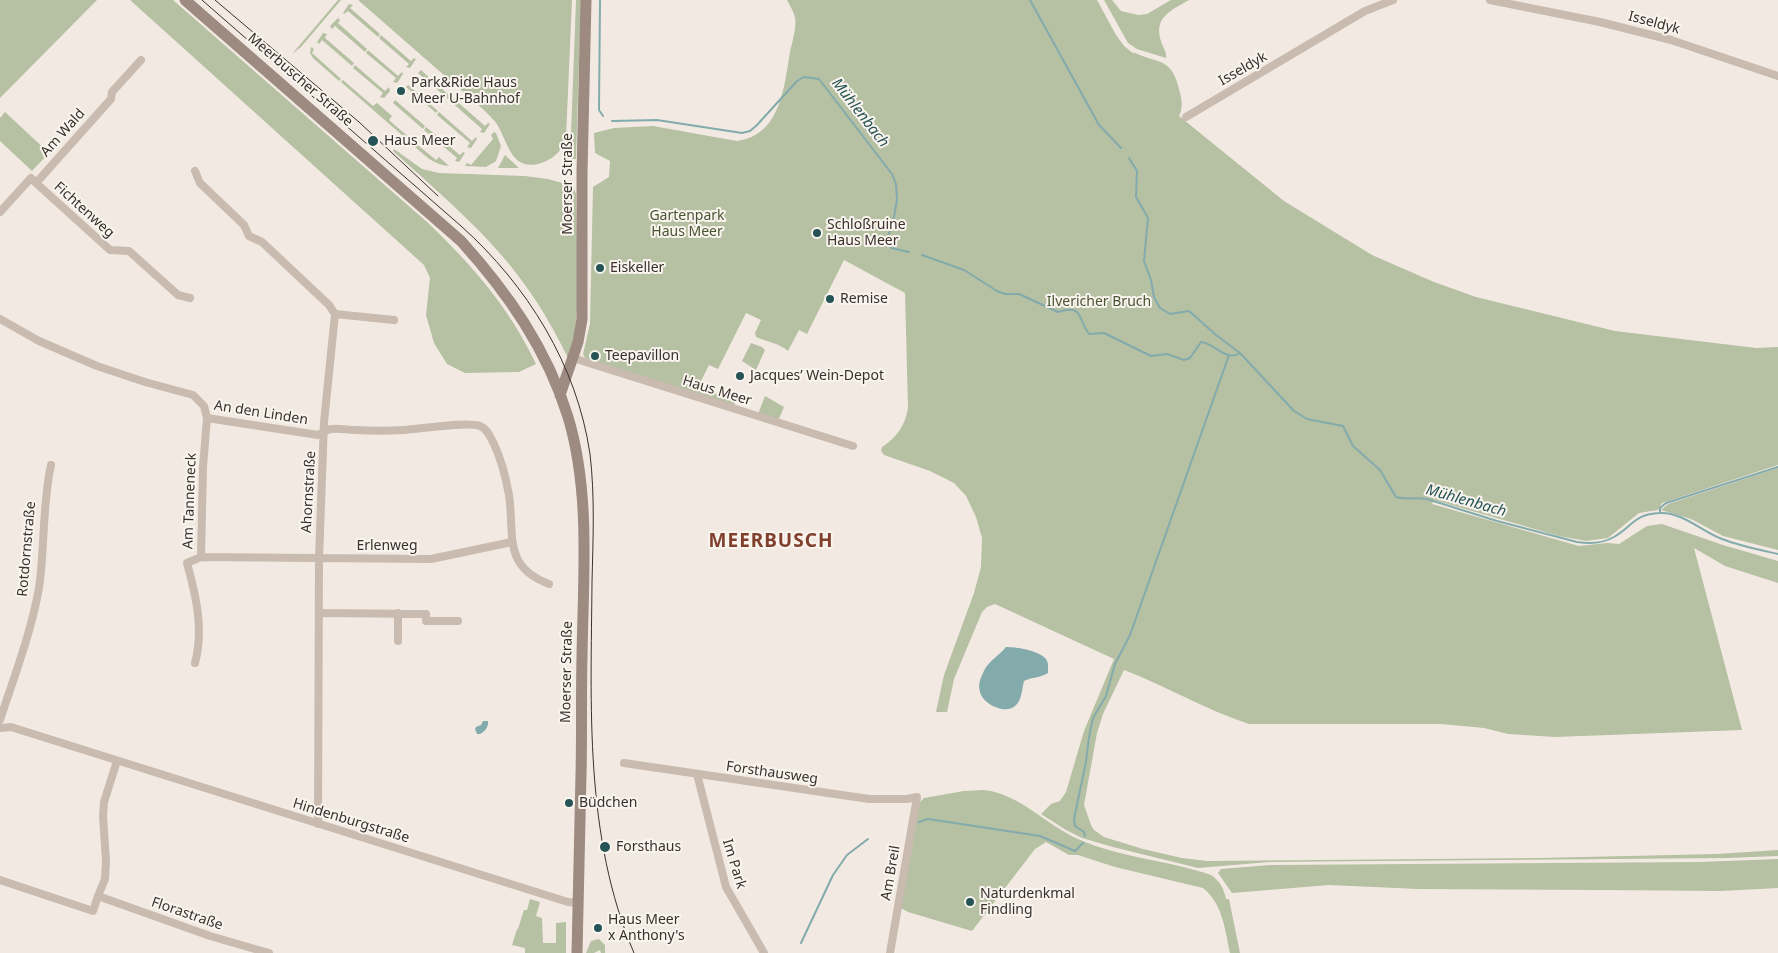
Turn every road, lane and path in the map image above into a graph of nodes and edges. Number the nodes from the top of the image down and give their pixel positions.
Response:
1 (185, 0) edge
2 (586, 0) edge
3 (1393, 0) edge
4 (1490, 0) edge
5 (142, 60) dead end
6 (1778, 76) edge
7 (1186, 117) dead end
8 (195, 171) dead end
9 (36, 183) junction
10 (0, 212) edge
11 (190, 298) dead end
12 (335, 314) junction
13 (0, 319) edge
14 (394, 320) dead end
15 (571, 363) junction
16 (547, 366) junction
17 (560, 395) junction
18 (206, 418) junction
19 (325, 432) junction
20 (853, 446) dead end
21 (51, 465) dead end
22 (512, 542) junction
23 (201, 557) junction
24 (319, 559) junction
25 (549, 584) dead end
26 (319, 613) junction
27 (398, 613) junction
28 (458, 621) dead end
29 (398, 641) dead end
30 (195, 663) dead end
31 (0, 720) edge
32 (0, 728) edge
33 (117, 761) junction
34 (624, 763) dead end
35 (697, 774) junction
36 (917, 797) joint
37 (318, 824) junction
38 (0, 880) edge
39 (98, 896) junction
40 (578, 903) junction
41 (269, 953) edge
42 (577, 953) edge
43 (764, 953) edge
44 (890, 953) edge

1 - 16 main road, Meerbuscher Straße
2 - 15 main road, Moerser Straße
3 - 7 street, Isseldyk
4 - 6 street, Isseldyk
5 - 9 street, Am Wald
8 - 12 street
9 - 10 street, Am Wald
9 - 11 street, Fichtenweg
12 - 14 street
12 - 19 street, Ahornstraße
13 - 18 street, An den Linden
15 - 16 main road
15 - 17 main road, Moerser Straße
15 - 20 street, Haus Meer
16 - 17 main road, Moerser Straße
17 - 40 main road, Moerser Straße
18 - 19 street, An den Linden
18 - 23 street, Am Tanneneck
19 - 22 street, An den Linden
19 - 24 street, Ahornstraße
21 - 31 street, Rotdornstraße
22 - 24 street, Erlenweg
22 - 25 street
23 - 24 street, Erlenweg
23 - 30 street, Am Tanneneck
24 - 26 street, Ahornstraße
26 - 27 street
26 - 37 street, Ahornstraße
27 - 28 street
27 - 29 street
32 - 33 street, Hindenburgstraße
33 - 37 street, Hindenburgstraße
33 - 39 street
34 - 35 street, Forsthausweg
35 - 36 street, Forsthausweg
35 - 43 street, Im Park
36 - 44 street, Am Breil
37 - 40 street, Hindenburgstraße
38 - 39 street
39 - 41 street, Florastraße
40 - 42 main road, Moerser Straße

